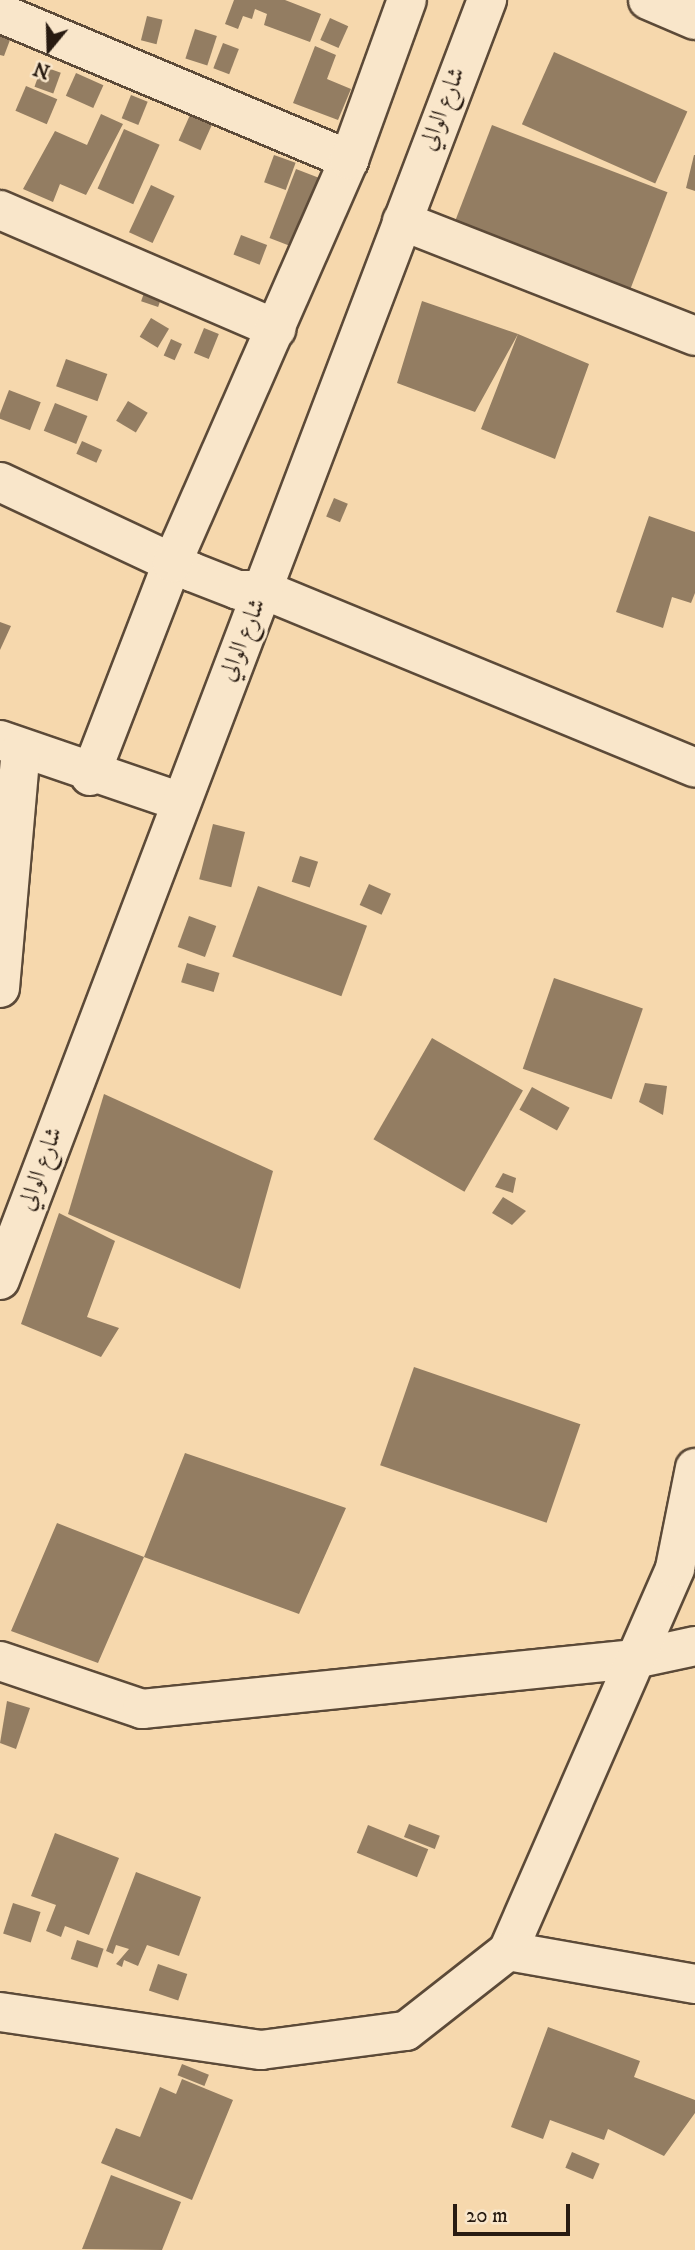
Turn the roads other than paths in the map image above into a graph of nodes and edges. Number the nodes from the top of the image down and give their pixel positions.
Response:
1 (407, 0) edge
2 (486, 0) edge
3 (648, 0) edge
4 (0, 13) edge
5 (695, 20) edge
6 (349, 160) junction
7 (0, 210) edge
8 (402, 220) junction
9 (276, 329) junction
10 (695, 336) edge
11 (0, 482) edge
12 (182, 568) junction
13 (251, 590) junction
14 (10, 745) edge
15 (695, 768) edge
16 (90, 776) junction
17 (178, 800) junction
18 (0, 988) edge
19 (0, 1280) edge
20 (695, 1468) edge
21 (695, 1646) edge
22 (635, 1660) junction
23 (0, 1661) edge
24 (508, 1951) junction
25 (695, 1984) edge
26 (0, 2012) edge

1 - 6 street
2 - 8 street, شارع الوالي
3 - 5 street
4 - 6 street
6 - 9 street
7 - 9 street
8 - 10 street
8 - 13 street, شارع الوالي
9 - 12 street
11 - 12 street
12 - 13 street
12 - 16 street
13 - 15 street
13 - 17 street, شارع الوالي
14 - 16 street
14 - 18 street
16 - 17 street
17 - 19 street, شارع الوالي
20 - 22 street
21 - 22 street
22 - 23 street
22 - 24 street
24 - 25 street
24 - 26 street

